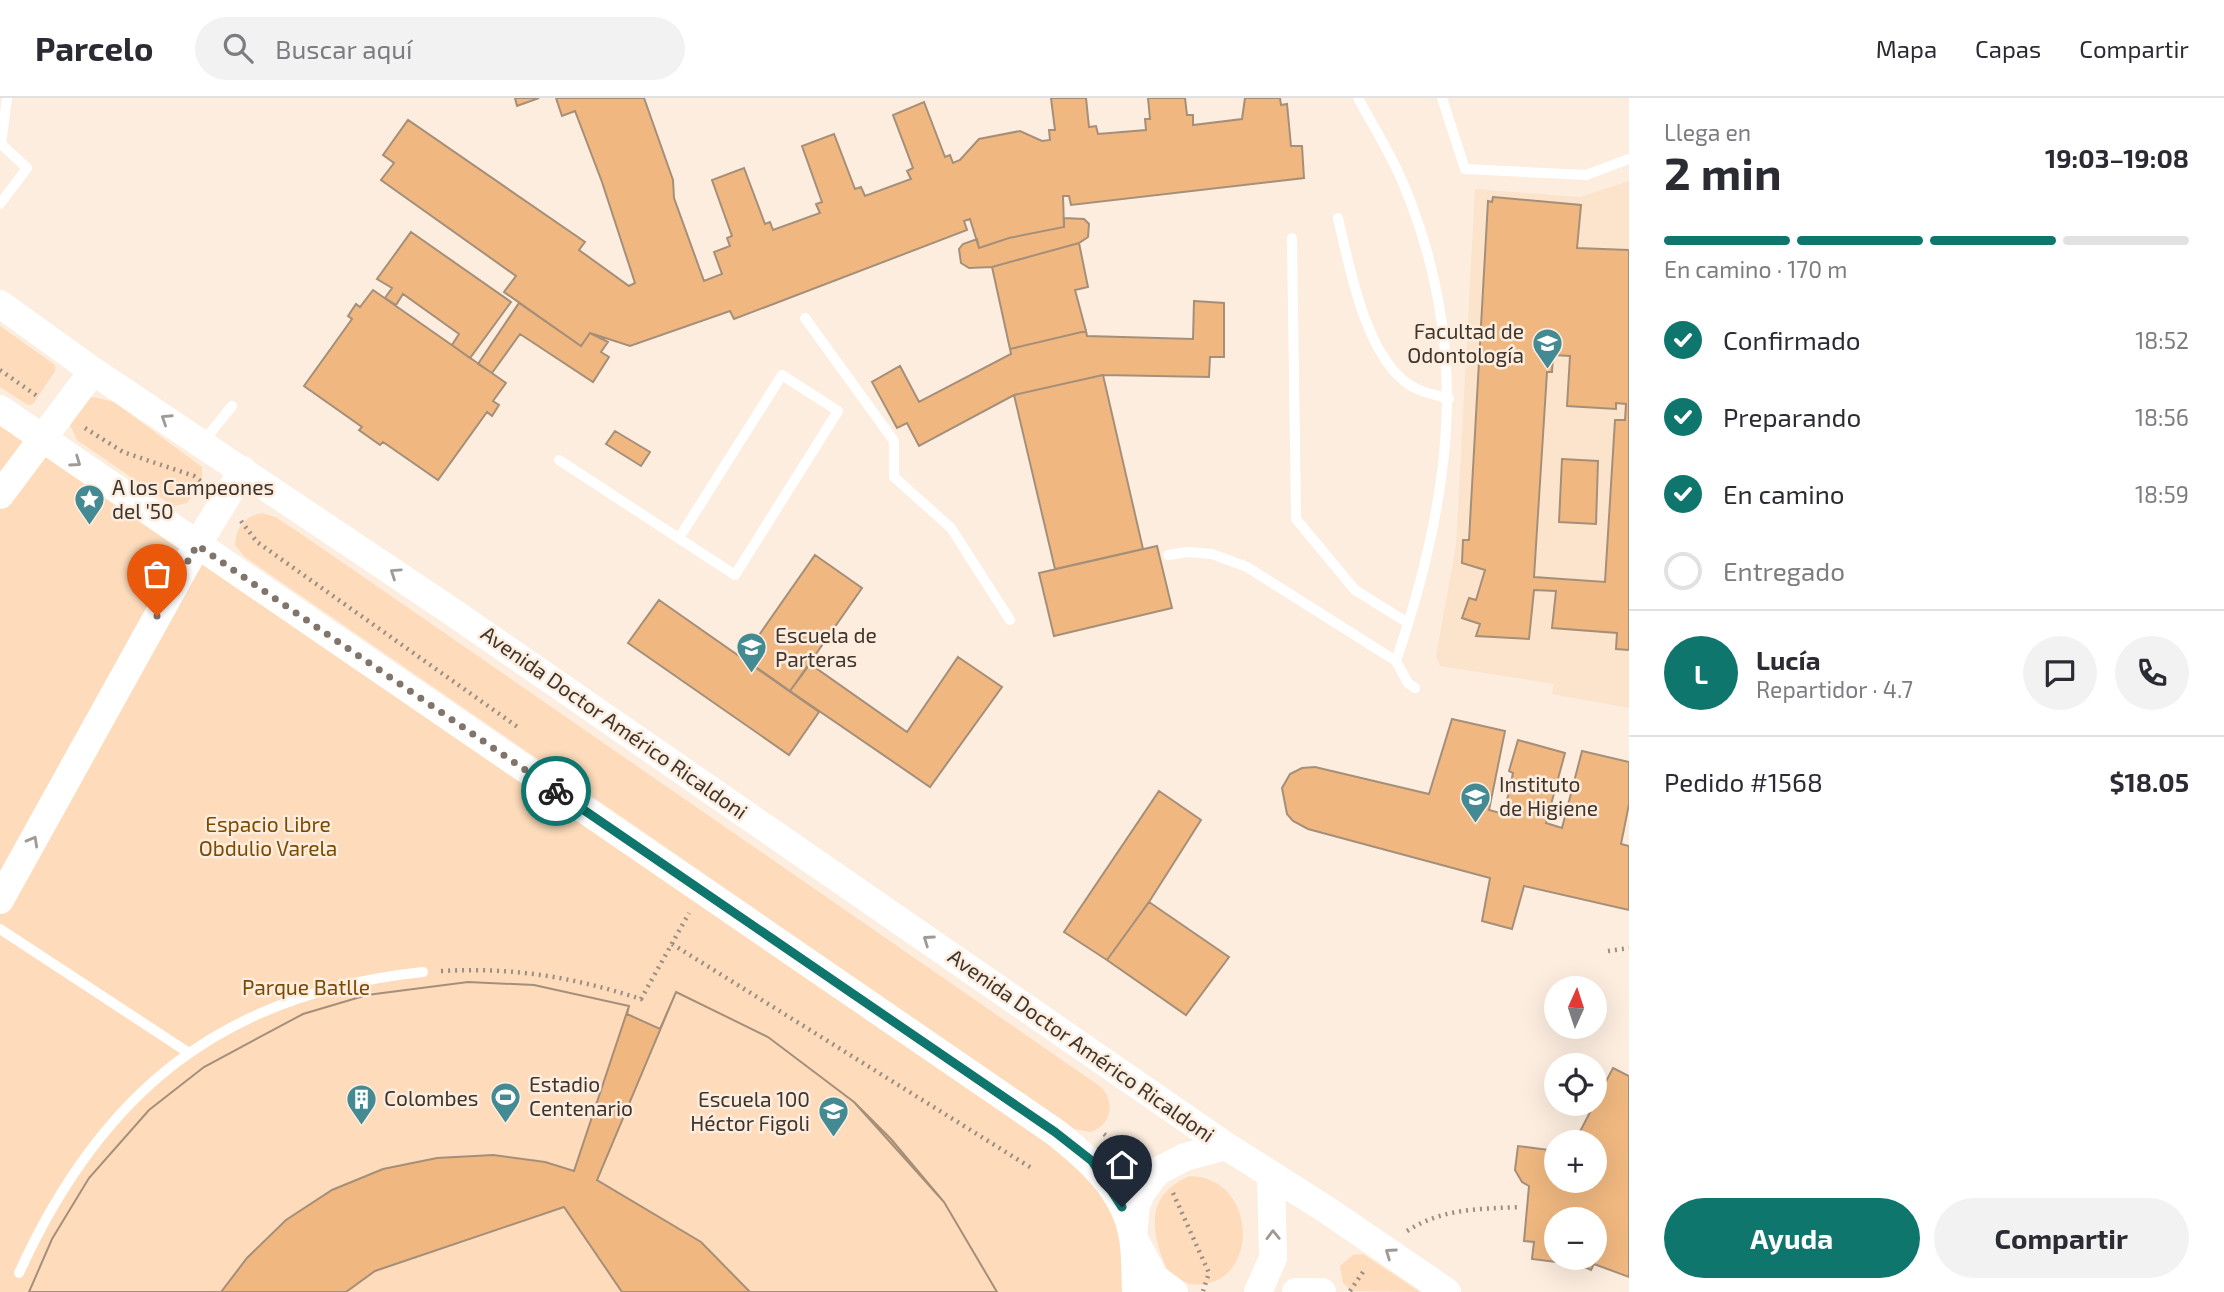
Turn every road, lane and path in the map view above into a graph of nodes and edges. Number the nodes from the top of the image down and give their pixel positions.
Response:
1 (7, 98) edge
2 (1358, 98) edge
3 (1442, 98) edge
4 (1629, 159) edge
5 (0, 204) edge
6 (1338, 218) dead end
7 (1292, 238) dead end
8 (0, 304) edge
9 (805, 318) dead end
10 (93, 371) junction
11 (1448, 399) junction
12 (232, 406) dead end
13 (0, 409) edge
14 (42, 438) junction
15 (202, 443) junction
16 (559, 460) dead end
17 (243, 470) junction
18 (0, 495) edge
19 (679, 538) junction
20 (197, 545) junction
21 (1168, 555) dead end
22 (1010, 620) dead end
23 (1409, 623) junction
24 (1396, 660) junction
25 (1415, 688) dead end
26 (701, 890) junction
27 (0, 900) edge
28 (0, 929) edge
29 (672, 944) junction
30 (1629, 948) edge
31 (1608, 951) dead end
32 (423, 972) joint
33 (189, 1053) junction
34 (1226, 1146) junction
35 (1033, 1168) dead end
36 (1270, 1175) junction
37 (1520, 1207) dead end
38 (1422, 1222) dead end
39 (1133, 1237) junction
40 (19, 1273) dead end
41 (1136, 1292) edge
42 (1174, 1292) edge
43 (1258, 1292) edge
44 (1296, 1292) edge
45 (1322, 1292) edge
46 (1447, 1292) edge

1 - 5 lane
2 - 11 lane
3 - 4 lane
6 - 11 lane
7 - 23 lane
8 - 10 street, Avenida Doctor Américo Ricaldoni
9 - 22 lane
10 - 14 street
15 -> 10 street, Avenida Doctor Américo Ricaldoni
11 - 23 lane
12 - 15 lane
13 - 14 street
14 - 18 street
14 -> 20 street
15 - 17 street, Avenida Doctor Américo Ricaldoni
16 - 19 lane
17 - 20 street
34 -> 17 street, Avenida Doctor Américo Ricaldoni
19 - 19 lane
20 - 26 street
27 -> 20 street
21 - 24 lane
23 - 24 lane
24 - 25 lane
26 - 29 path
26 - 39 street
28 - 33 lane
29 - 32 path
29 - 35 path
30 - 31 path
32 - 33 lane
33 - 40 lane
34 - 36 street, Avenida Doctor Américo Ricaldoni
34 - 39 street
43 -> 36 street
46 -> 36 street, Avenida Doctor Américo Ricaldoni
37 - 38 path
39 - 41 street
39 - 42 street
44 - 45 street

